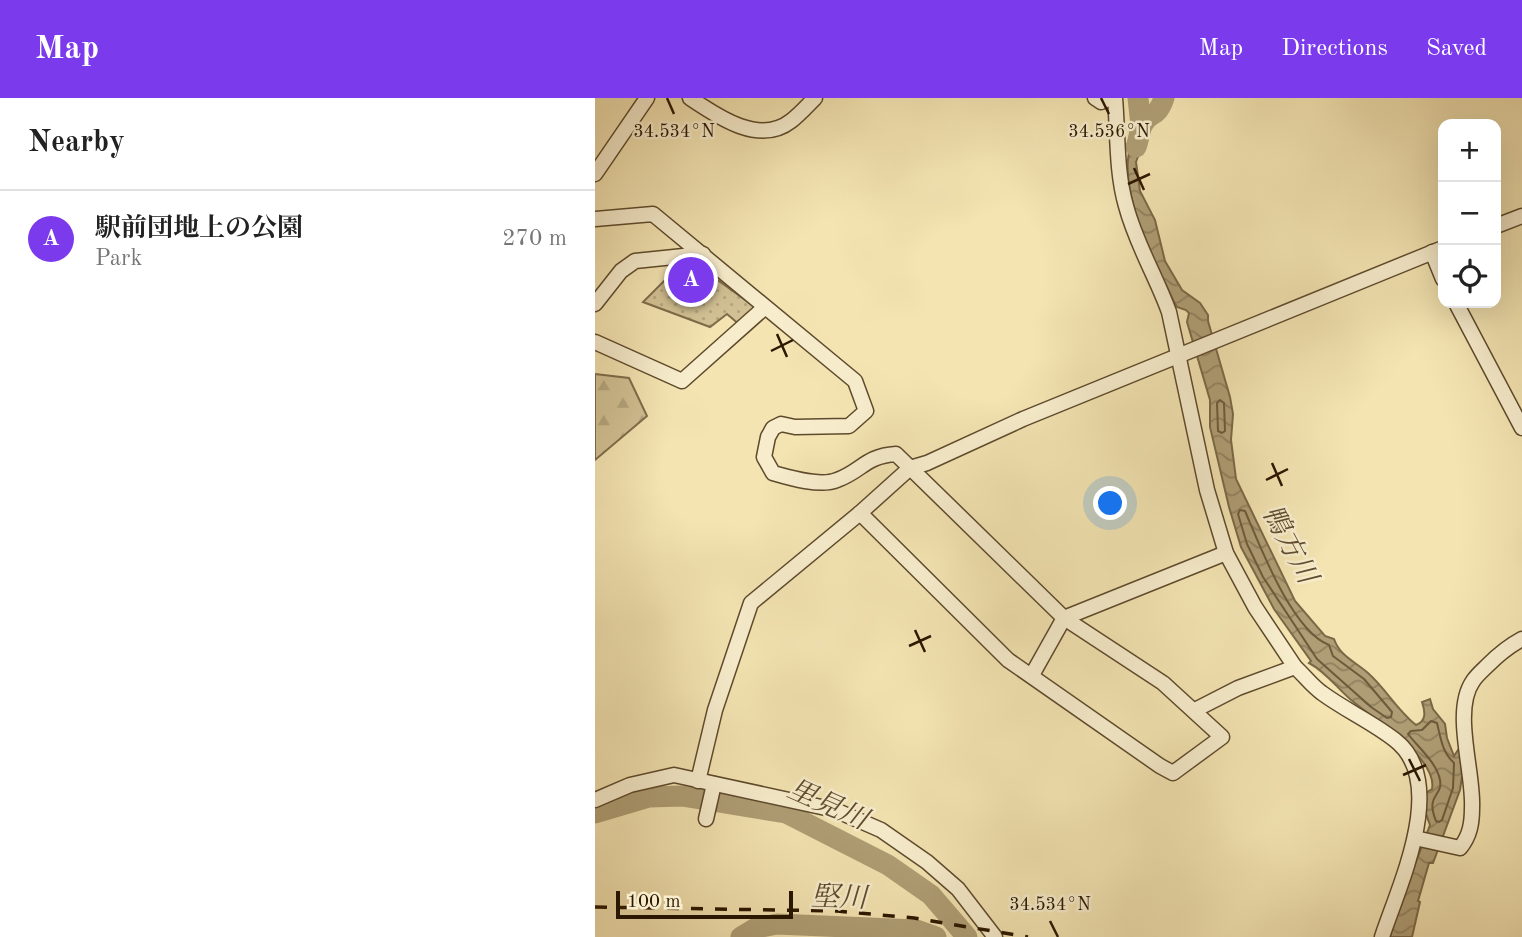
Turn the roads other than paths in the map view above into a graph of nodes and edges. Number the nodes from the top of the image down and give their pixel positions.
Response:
1 (647, 98) edge
2 (690, 98) edge
3 (814, 98) edge
4 (1095, 98) edge
5 (1110, 98) edge
6 (1115, 98) edge
7 (595, 174) edge
8 (1522, 216) edge
9 (595, 219) edge
10 (1501, 224) edge
11 (1438, 250) edge
12 (703, 254) junction
13 (595, 304) edge
14 (764, 308) junction
15 (1459, 308) edge
16 (595, 342) edge
17 (1183, 354) junction
18 (1522, 428) edge
19 (910, 468) junction
20 (860, 513) junction
21 (1226, 553) junction
22 (1064, 618) junction
23 (1522, 639) edge
24 (1296, 667) junction
25 (1032, 674) junction
26 (1195, 710) junction
27 (698, 780) junction
28 (714, 784) junction
29 (595, 800) edge
30 (706, 818) dead end
31 (1415, 838) junction
32 (995, 937) edge
33 (1382, 937) edge

1 - 7 street
2 - 3 street
4 - 5 street
6 - 17 street
8 - 10 street
9 - 12 street
11 - 17 street
12 - 13 street
12 - 14 street
14 - 16 street
14 - 19 street
15 - 18 street
17 - 19 street
17 - 21 street
19 - 20 street
19 - 22 street
20 - 25 street
20 - 27 street
21 - 22 street
21 - 24 street
22 - 25 street
22 - 26 street
23 - 31 street
24 - 26 street
24 - 31 street
25 - 26 street
27 - 28 street
27 - 29 street
28 - 30 street
28 - 32 street
31 - 33 street

